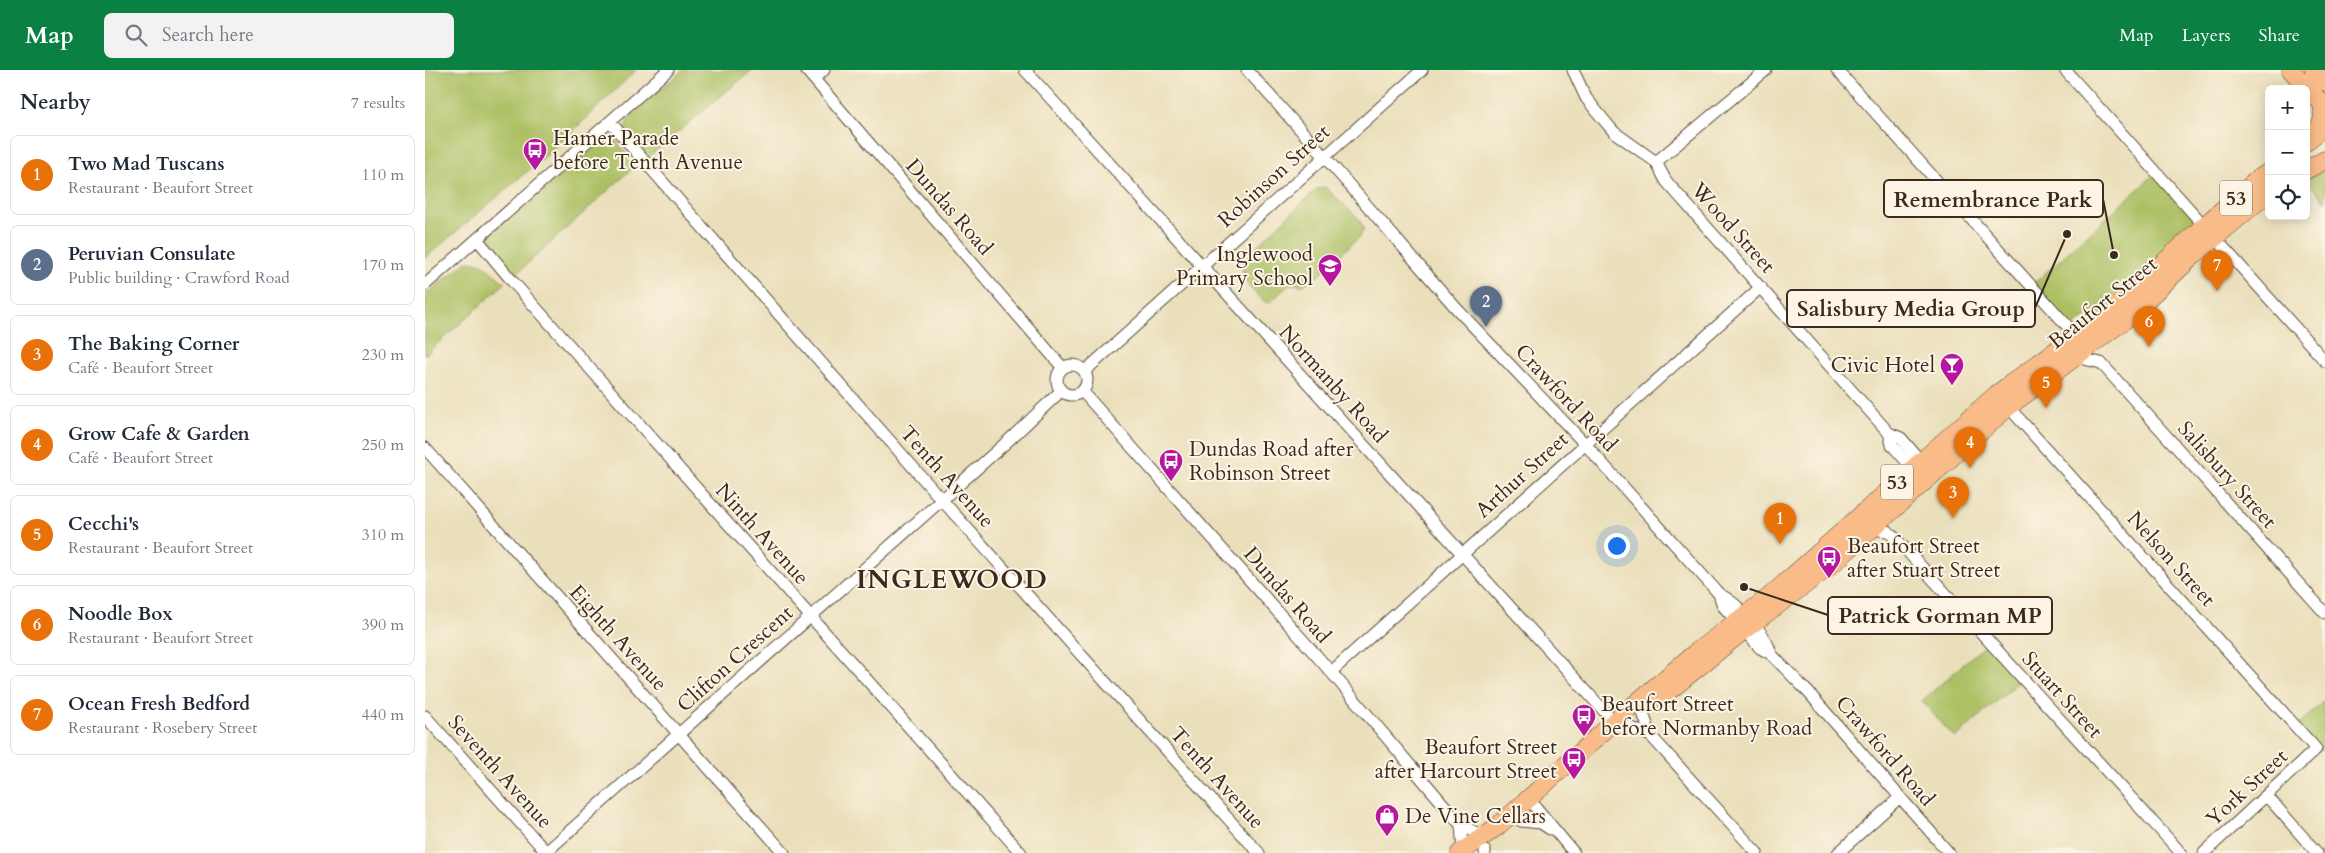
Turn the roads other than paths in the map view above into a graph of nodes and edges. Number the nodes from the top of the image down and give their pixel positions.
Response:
1 (668, 70) edge
2 (824, 70) edge
3 (1025, 70) edge
4 (1247, 70) edge
5 (1422, 70) edge
6 (1573, 70) edge
7 (1766, 70) edge
8 (1837, 70) edge
9 (2065, 70) edge
10 (2291, 70) edge
11 (2314, 70) edge
12 (810, 74) edge
13 (2325, 82) edge
14 (2323, 106) edge
15 (610, 122) junction
16 (2310, 139) edge
17 (2325, 140) edge
18 (2310, 149) edge
19 (1325, 156) junction
20 (2325, 160) edge
21 (1656, 162) junction
22 (2310, 168) edge
23 (2265, 175) edge
24 (2265, 195) edge
25 (2210, 231) junction
26 (477, 239) junction
27 (1201, 267) junction
28 (425, 285) edge
29 (1761, 287) junction
30 (2103, 336) junction
31 (2080, 347) junction
32 (2325, 361) edge
33 (2101, 363) junction
34 (1063, 368) junction
35 (1085, 371) junction
36 (1061, 391) junction
37 (1083, 392) junction
38 (2003, 400) junction
39 (1585, 444) junction
40 (425, 448) edge
41 (1917, 465) junction
42 (1929, 478) junction
43 (941, 498) junction
44 (1869, 530) junction
45 (1462, 554) junction
46 (2325, 613) edge
47 (811, 616) junction
48 (1744, 623) junction
49 (1331, 672) junction
50 (1643, 713) junction
51 (425, 716) edge
52 (1620, 724) junction
53 (678, 734) junction
54 (1651, 736) junction
55 (2316, 749) joint
56 (2267, 796) junction
57 (1900, 797) junction
58 (1533, 804) junction
59 (1521, 821) junction
60 (1461, 825) junction
61 (1554, 831) junction
62 (1484, 848) edge
63 (1461, 852) edge
64 (546, 853) edge
65 (784, 853) edge
66 (1021, 853) edge
67 (1259, 853) edge
68 (1574, 853) edge
69 (1757, 853) edge
70 (1838, 853) edge
71 (1949, 853) edge
72 (2181, 853) edge
73 (2205, 853) edge
74 (2317, 853) edge

1 - 15 street
2 - 12 street
3 - 27 street, Normanby Road
4 - 19 street, Crawford Road
5 - 19 street, Robinson Street
6 - 21 street, Wood Street
7 - 21 street
8 - 31 street
9 - 25 street
10 - 14 main road
11 - 13 main road
12 - 34 street, Dundas Road
14 - 16 main road
15 - 26 street
15 - 43 street, Tenth Avenue
17 - 18 main road
19 - 27 street, Robinson Street
19 - 39 street, Crawford Road
20 - 22 main road
21 - 29 street, Wood Street
23 - 25 main road, Beaufort Street / 53
24 - 25 main road, Beaufort Street / 53
25 - 30 main road, Beaufort Street / 53
25 - 31 main road, Beaufort Street / 53
25 - 32 street
26 - 28 street
26 - 47 street, Ninth Avenue
27 - 35 street, Robinson Street
27 - 45 street, Normanby Road
29 - 39 street, Arthur Street
29 - 41 street, Wood Street
30 - 31 main road, Beaufort Street / 53
30 - 33 street
31 - 33 street
31 - 38 main road, Beaufort Street / 53
33 - 46 street, Salisbury Street
34 - 35 street
34 - 36 street
35 - 37 street
36 - 37 street
36 - 43 street, Clifton Crescent
37 - 49 street, Dundas Road
38 - 41 main road, Beaufort Street / 53
38 - 42 main road, Beaufort Street / 53
38 - 55 street, Nelson Street
39 - 45 street, Arthur Street
39 - 48 street, Crawford Road
40 - 53 street, Eighth Avenue
41 - 42 street, Wood Street
41 - 48 main road, Beaufort Street / 53
42 - 44 main road, Beaufort Street / 53
43 - 47 street, Clifton Crescent
43 - 67 street, Tenth Avenue
44 - 48 main road, Beaufort Street / 53
44 - 72 street, Stuart Street
45 - 49 street, Arthur Street
45 - 52 street, Normanby Road
47 - 53 street, Clifton Crescent
47 - 66 street, Ninth Avenue
48 - 50 main road, Beaufort Street / 53
48 - 52 main road, Beaufort Street / 53
48 - 57 street, Crawford Road
49 - 60 street, Dundas Road
50 - 52 main road, Beaufort Street / 53
50 - 54 street
51 - 64 street, Seventh Avenue
52 - 54 street
52 - 58 main road, Beaufort Street / 53
53 - 64 street, Clifton Crescent
53 - 65 street, Eighth Avenue
54 - 69 street
55 - 56 street, York Street
56 - 73 street, York Street
56 - 74 street
57 - 70 street
57 - 71 street, Crawford Road
58 - 59 main road, Beaufort Street / 53
58 - 61 street
58 - 62 main road, Beaufort Street / 53
59 - 61 street
59 - 62 main road, Beaufort Street / 53
60 - 62 street, Dundas Road
60 - 63 street
61 - 68 street
62 - 63 main road, Beaufort Street / 53

